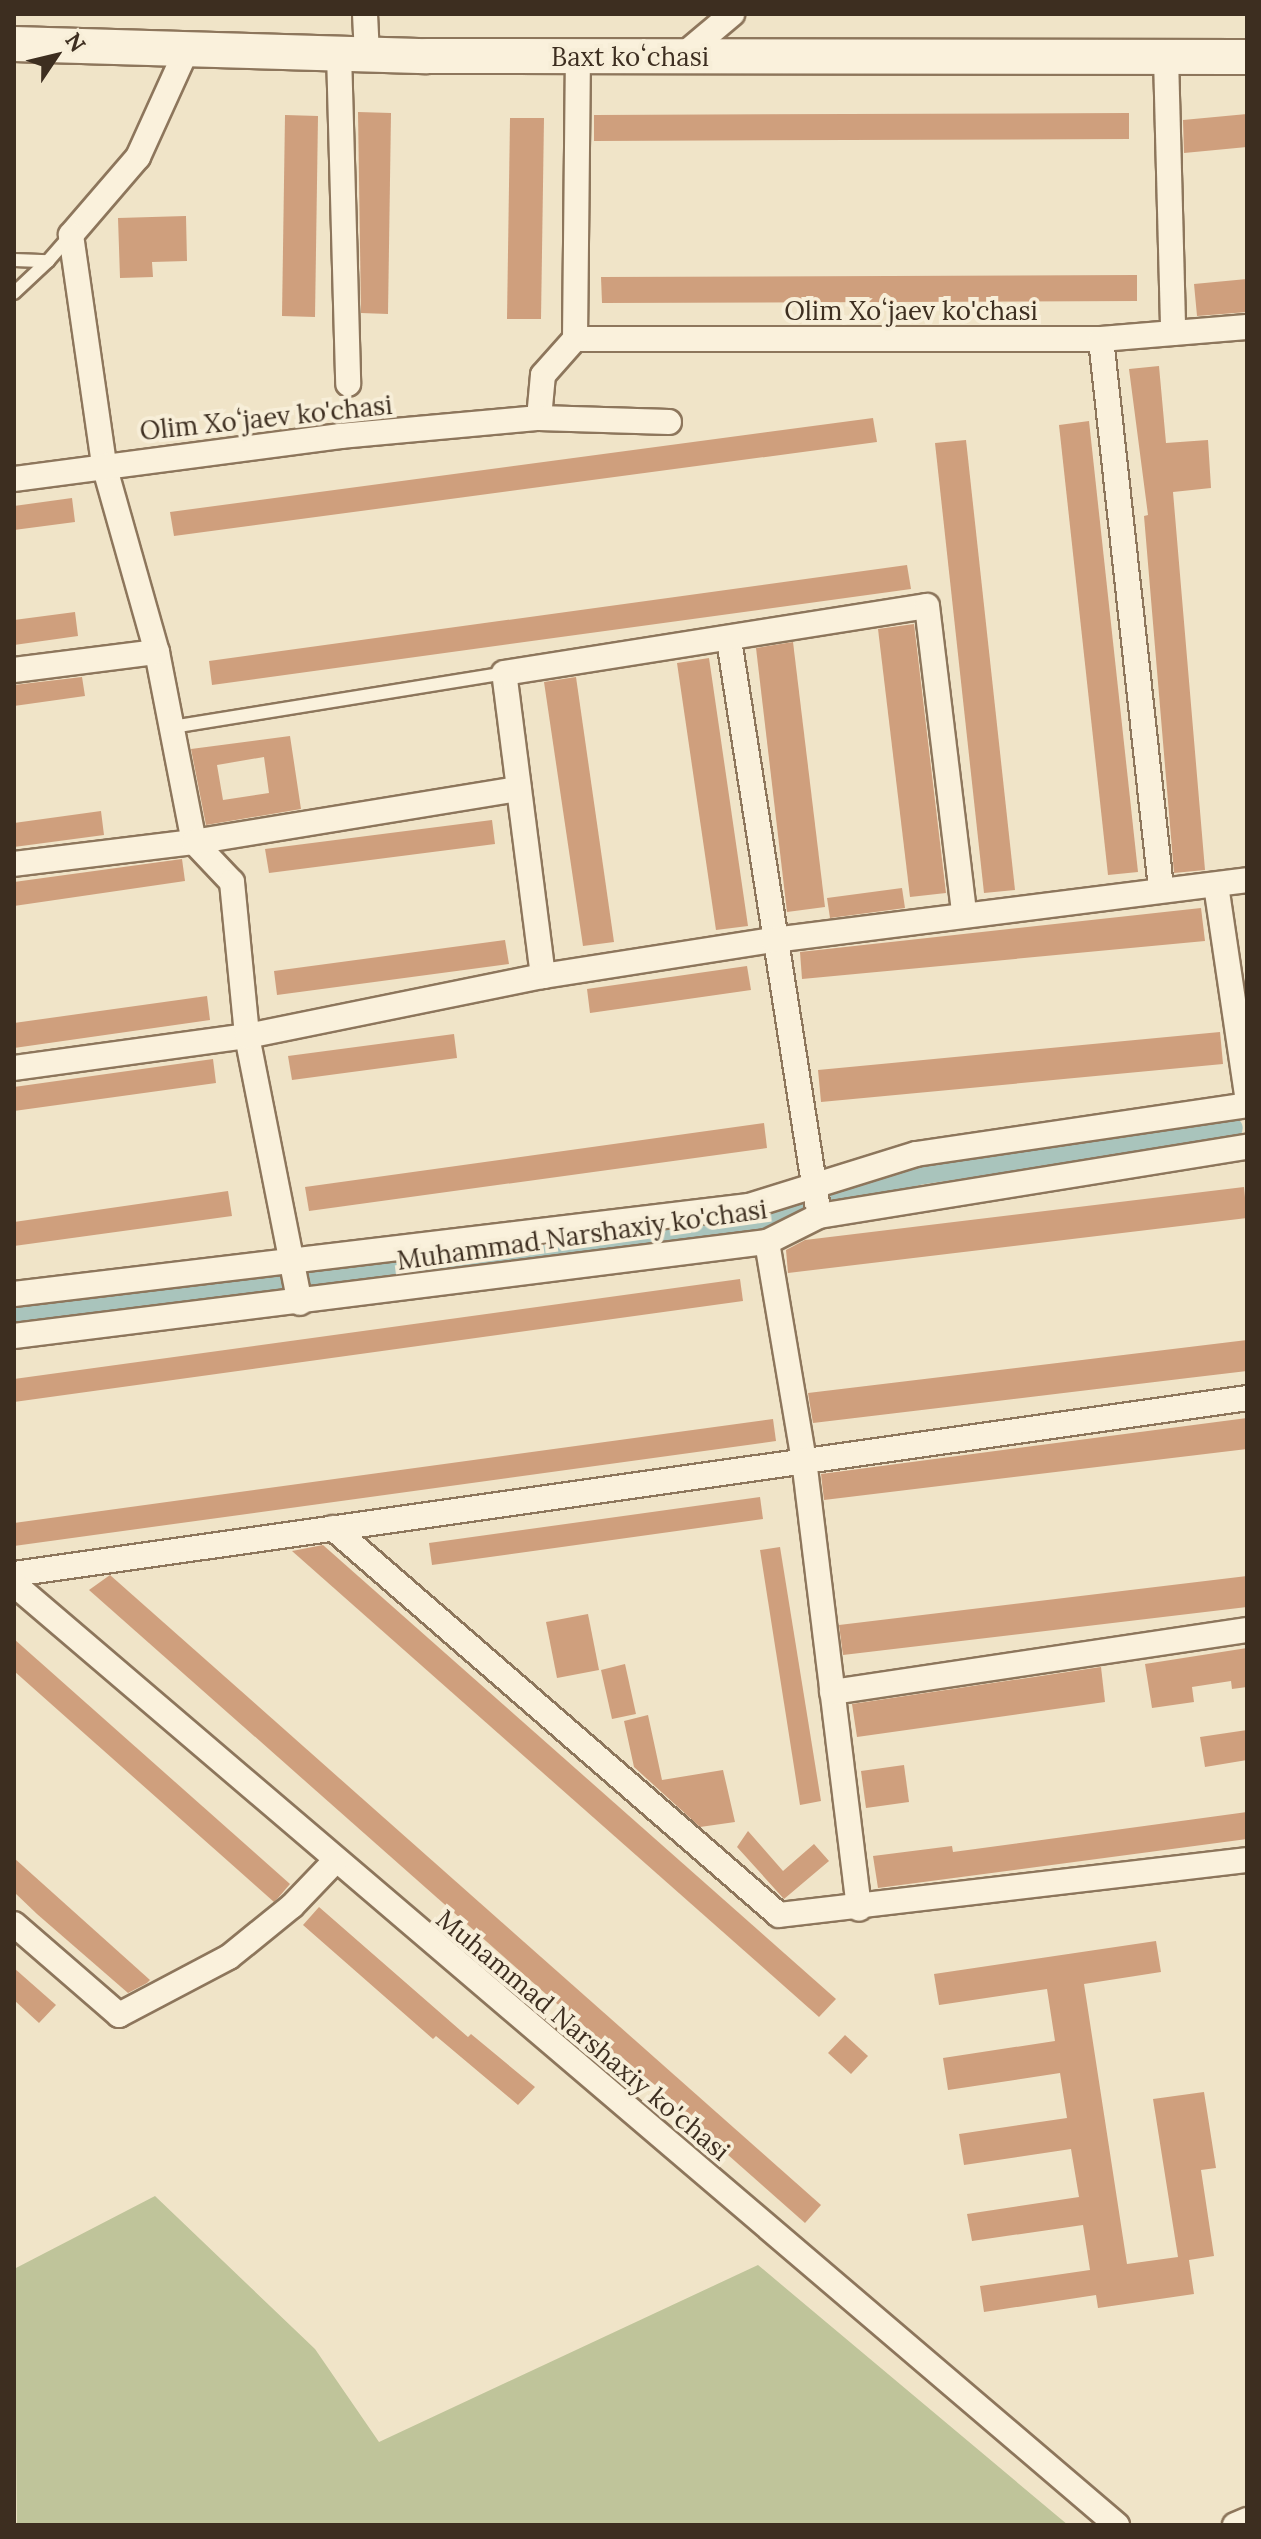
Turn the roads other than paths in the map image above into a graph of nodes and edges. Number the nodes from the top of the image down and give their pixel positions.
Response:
1 (365, 14) edge
2 (732, 14) edge
3 (14, 44) edge
4 (187, 49) junction
5 (353, 54) junction
6 (578, 56) junction
7 (681, 57) junction
8 (1166, 57) junction
9 (1247, 57) edge
10 (71, 235) junction
11 (14, 260) edge
12 (48, 261) junction
13 (14, 293) edge
14 (1247, 327) edge
15 (1173, 333) junction
16 (575, 339) junction
17 (1101, 339) junction
18 (348, 384) dead end
19 (539, 418) junction
20 (669, 422) dead end
21 (104, 465) junction
22 (14, 479) edge
23 (729, 640) junction
24 (157, 652) junction
25 (14, 670) edge
26 (504, 673) junction
27 (172, 727) junction
28 (519, 789) junction
29 (194, 842) junction
30 (14, 864) edge
31 (1247, 880) edge
32 (1216, 885) junction
33 (1161, 888) junction
34 (964, 914) junction
35 (774, 940) junction
36 (543, 976) junction
37 (247, 1036) junction
38 (14, 1068) edge
39 (1247, 1094) edge
40 (1247, 1105) edge
41 (1247, 1147) edge
42 (815, 1187) junction
43 (819, 1216) junction
44 (767, 1242) junction
45 (291, 1261) junction
46 (14, 1294) edge
47 (300, 1303) junction
48 (14, 1336) edge
49 (1247, 1398) edge
50 (804, 1460) junction
51 (333, 1528) junction
52 (14, 1574) edge
53 (14, 1584) edge
54 (1247, 1630) edge
55 (832, 1692) junction
56 (1247, 1860) edge
57 (335, 1861) junction
58 (859, 1909) junction
59 (14, 1924) edge
60 (1247, 2520) edge
61 (1117, 2525) edge
62 (1235, 2525) edge

1 - 5 street
2 - 7 street
3 - 4 main road, Baxt koʻchasi
4 - 5 main road, Baxt koʻchasi
4 - 10 street
5 - 6 main road, Baxt koʻchasi
5 - 18 street
6 - 7 main road, Baxt koʻchasi
6 - 16 street
7 - 8 main road, Baxt koʻchasi
8 - 9 main road, Baxt koʻchasi
8 - 15 street
10 - 12 lane
10 - 21 street
11 - 12 lane
12 - 13 lane
14 - 15 street, Olim Xoʻjaev ko'chasi
15 - 17 street, Olim Xoʻjaev ko'chasi
16 - 17 street, Olim Xoʻjaev ko'chasi
16 - 19 street
17 - 33 street
19 - 20 street, Olim Xoʻjaev ko'chasi
19 - 21 street, Olim Xoʻjaev ko'chasi
21 - 22 street, Olim Xoʻjaev ko'chasi
21 - 24 street
23 - 26 street
23 - 34 street
23 - 35 street
24 - 25 street
24 - 27 street
26 - 27 lane
26 - 28 street
27 - 29 street
28 - 29 street
28 - 36 street
29 - 30 street
29 - 37 street
31 - 32 street
32 - 33 street
32 - 39 street
33 - 34 street
34 - 35 street
35 - 36 street
35 - 42 street
36 - 37 street
37 - 38 street
37 - 45 street
40 - 42 street
41 - 43 street, Muhammad Narshaxiy ko'chasi
42 - 43 street
42 - 45 street
43 - 44 street, Muhammad Narshaxiy ko'chasi
44 - 47 street, Muhammad Narshaxiy ko'chasi
44 - 50 street
45 - 46 street
45 - 47 street
47 - 48 street, Muhammad Narshaxiy ko'chasi
49 - 50 street
50 - 51 street
50 - 55 street
51 - 52 street
51 - 58 street
53 - 57 street, Muhammad Narshaxiy ko'chasi
54 - 55 street
55 - 58 street
56 - 58 street
57 - 59 street
57 - 61 street, Muhammad Narshaxiy ko'chasi
60 - 62 street

